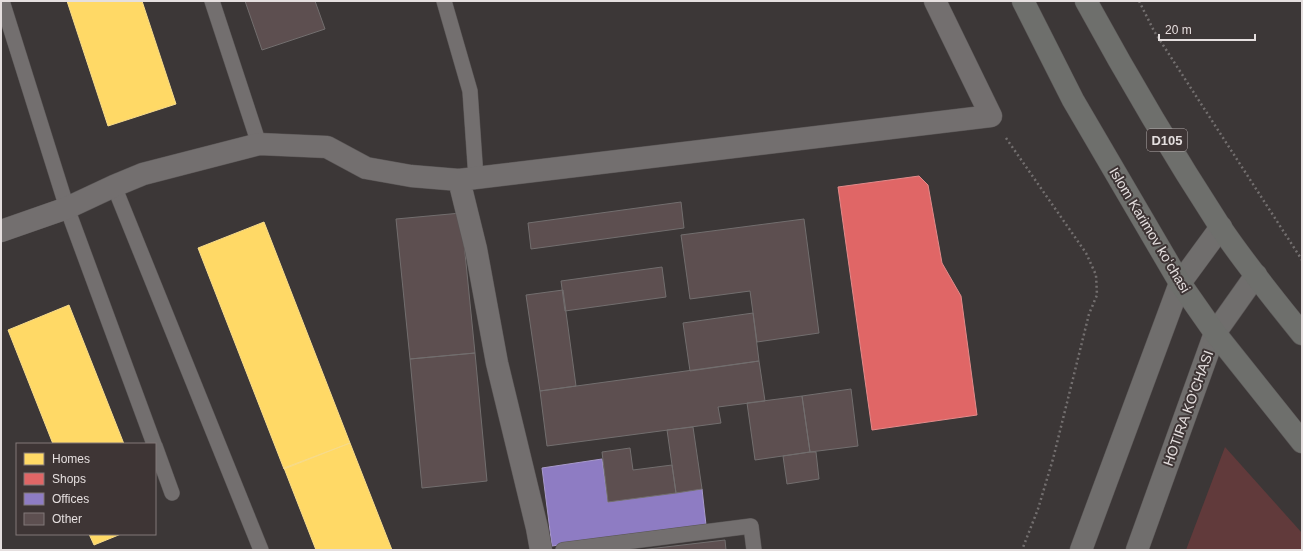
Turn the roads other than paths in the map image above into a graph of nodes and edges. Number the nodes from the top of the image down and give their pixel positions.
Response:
1 (2, 1) edge
2 (212, 1) edge
3 (444, 1) edge
4 (934, 1) edge
5 (1023, 1) edge
6 (1086, 1) edge
7 (259, 144) junction
8 (468, 179) junction
9 (114, 186) junction
10 (67, 208) junction
11 (1221, 227) junction
12 (1, 231) edge
13 (1256, 275) junction
14 (1180, 282) junction
15 (1215, 333) junction
16 (1302, 334) edge
17 (1302, 442) edge
18 (154, 443) edge
19 (156, 448) edge
20 (172, 493) dead end
21 (261, 550) edge
22 (541, 550) edge
23 (563, 550) edge
24 (754, 550) edge
25 (1081, 550) edge
26 (1137, 550) edge

1 - 10 lane
2 - 7 lane
3 - 8 lane
4 - 8 street
5 - 14 main road, Islom Karimov koʻchasi
6 - 11 main road, D105
7 - 8 street
7 - 9 street
8 - 22 street
9 - 10 street
9 - 21 lane
10 - 12 street
10 - 18 lane
11 - 13 main road, D105
11 - 14 main road
13 - 15 main road, HOTIRA KO'CHASI
13 - 16 main road, D105
14 - 15 main road, Islom Karimov koʻchasi
14 - 25 main road
15 - 17 main road, Islom Karimov koʻchasi
15 - 26 main road, HOTIRA KO'CHASI
19 - 20 lane
23 - 24 lane

